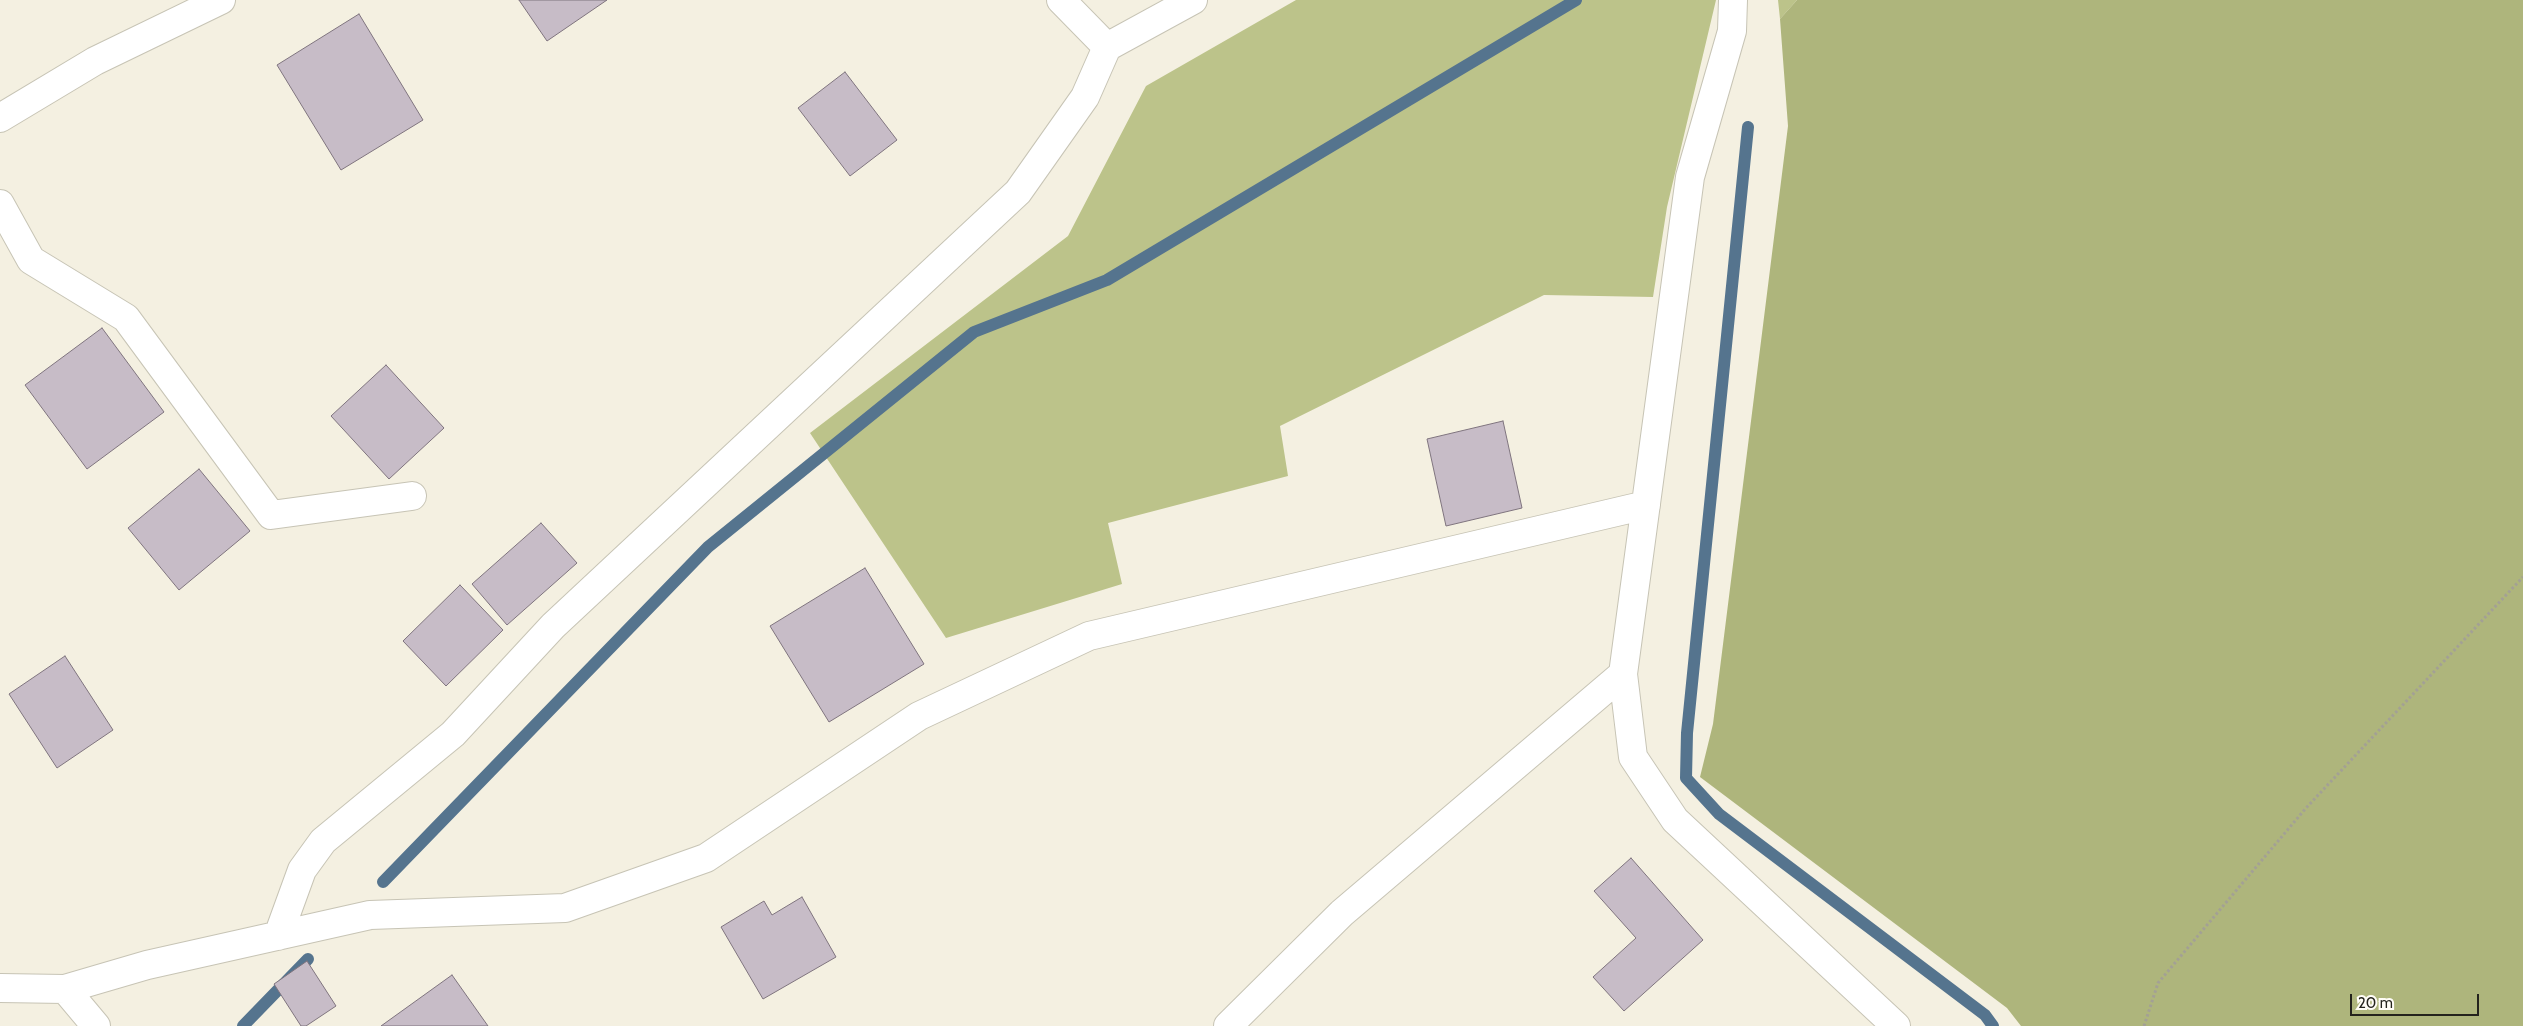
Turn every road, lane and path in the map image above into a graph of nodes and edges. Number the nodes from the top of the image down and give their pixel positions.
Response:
1 (221, 0) edge
2 (1061, 0) edge
3 (1193, 0) edge
4 (1733, 0) edge
5 (1107, 47) junction
6 (0, 118) edge
7 (0, 204) edge
8 (412, 496) dead end
9 (1646, 505) junction
10 (2523, 577) edge
11 (1623, 674) junction
12 (278, 936) junction
13 (0, 988) edge
14 (65, 989) junction
15 (96, 1026) edge
16 (1228, 1026) edge
17 (1896, 1026) edge
18 (2144, 1026) edge

1 - 6 street
2 - 5 street
3 - 5 street
4 - 9 street
5 - 12 street
7 - 8 street
9 - 11 street
9 - 12 street
10 - 18 path
11 - 16 street
11 - 17 street
12 - 14 street
13 - 14 street
14 - 15 street

